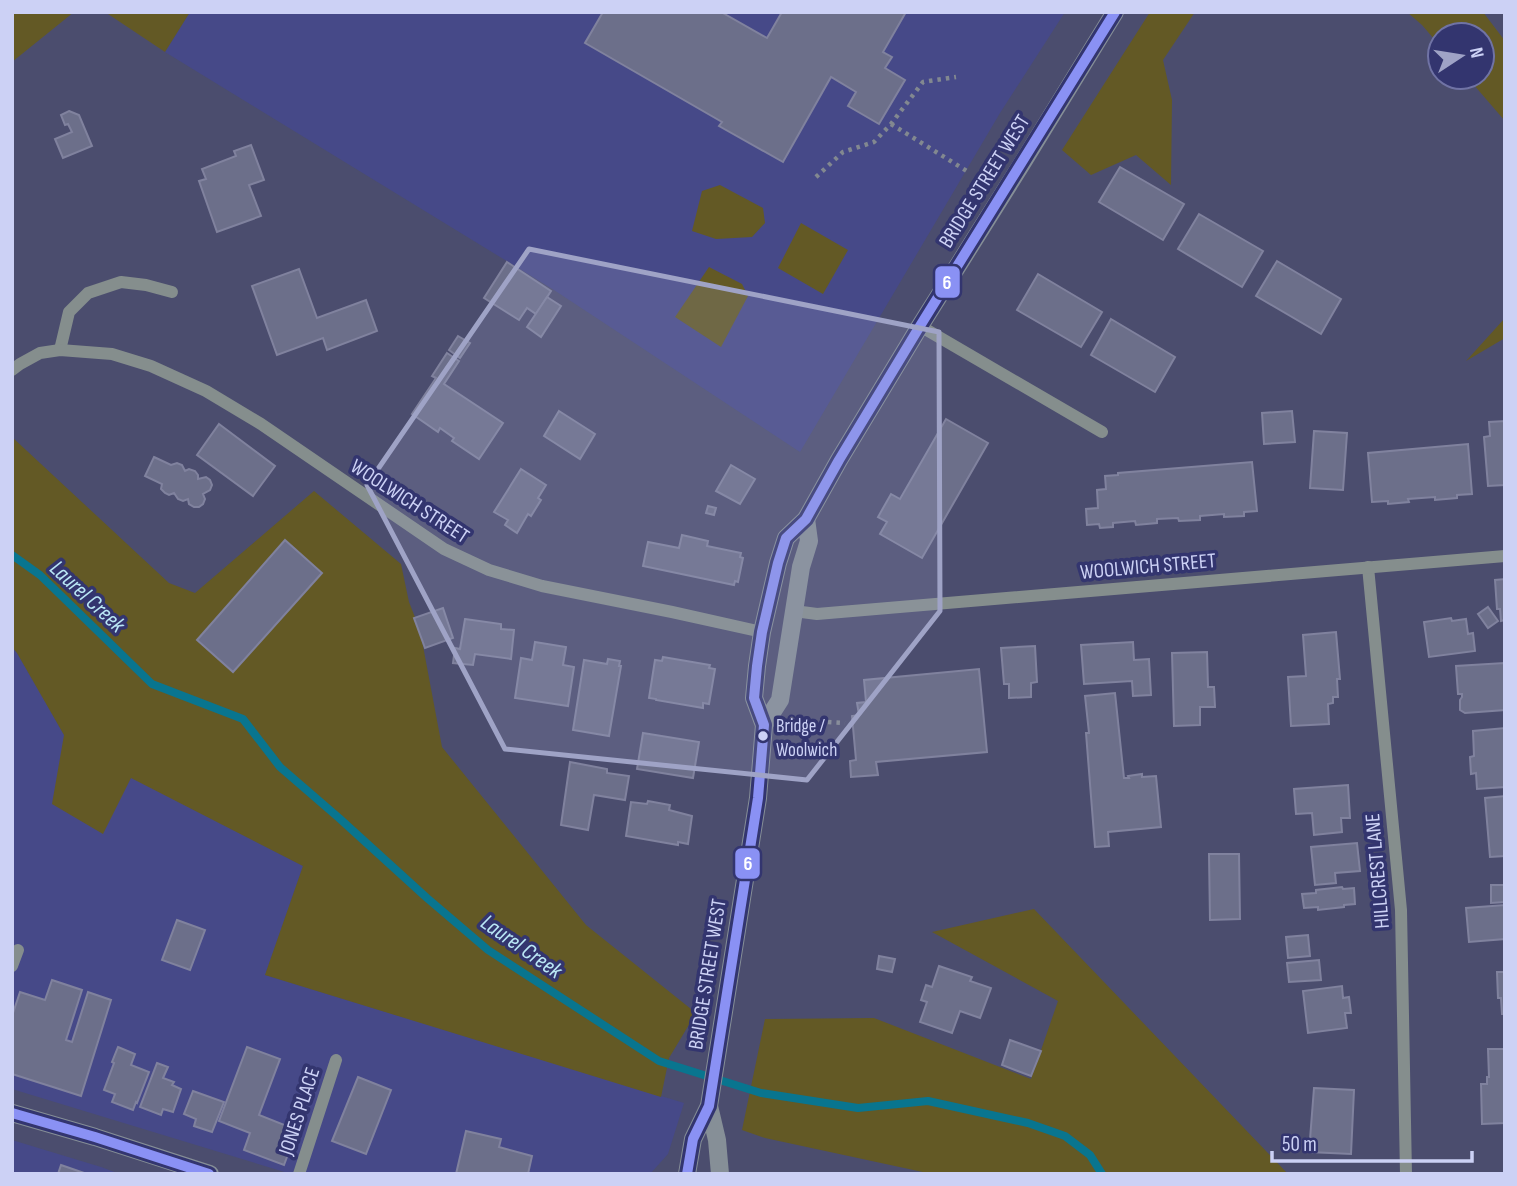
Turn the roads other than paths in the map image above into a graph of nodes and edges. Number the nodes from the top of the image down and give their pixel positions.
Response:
1 (1115, 12) edge
2 (172, 292) dead end
3 (920, 326) junction
4 (61, 350) junction
5 (12, 370) edge
6 (1101, 432) dead end
7 (806, 519) junction
8 (1505, 556) edge
9 (1368, 567) junction
10 (794, 611) junction
11 (762, 632) junction
12 (764, 725) junction
13 (18, 950) dead end
14 (12, 966) edge
15 (336, 1060) dead end
16 (709, 1105) junction
17 (12, 1114) edge
18 (210, 1174) edge
19 (299, 1174) edge
20 (687, 1174) edge
21 (720, 1174) edge
22 (1406, 1174) edge

1 - 3 main road, BRIDGE STREET WEST
2 - 4 street
3 - 6 street
3 - 7 main road, BRIDGE STREET WEST
4 - 5 street
4 - 11 street, WOOLWICH STREET
7 - 10 main road, BRIDGE STREET WEST
7 - 11 main road, BRIDGE STREET WEST
8 - 9 street, WOOLWICH STREET
9 - 10 street, WOOLWICH STREET
9 - 22 street, HILLCREST LANE
10 - 12 main road, BRIDGE STREET WEST
11 - 12 main road, BRIDGE STREET WEST
12 - 16 main road, BRIDGE STREET WEST
13 - 14 street
15 - 19 street, JONES PLACE
16 - 20 main road, BRIDGE STREET WEST
16 - 21 main road, BRIDGE STREET WEST
17 - 18 main road

